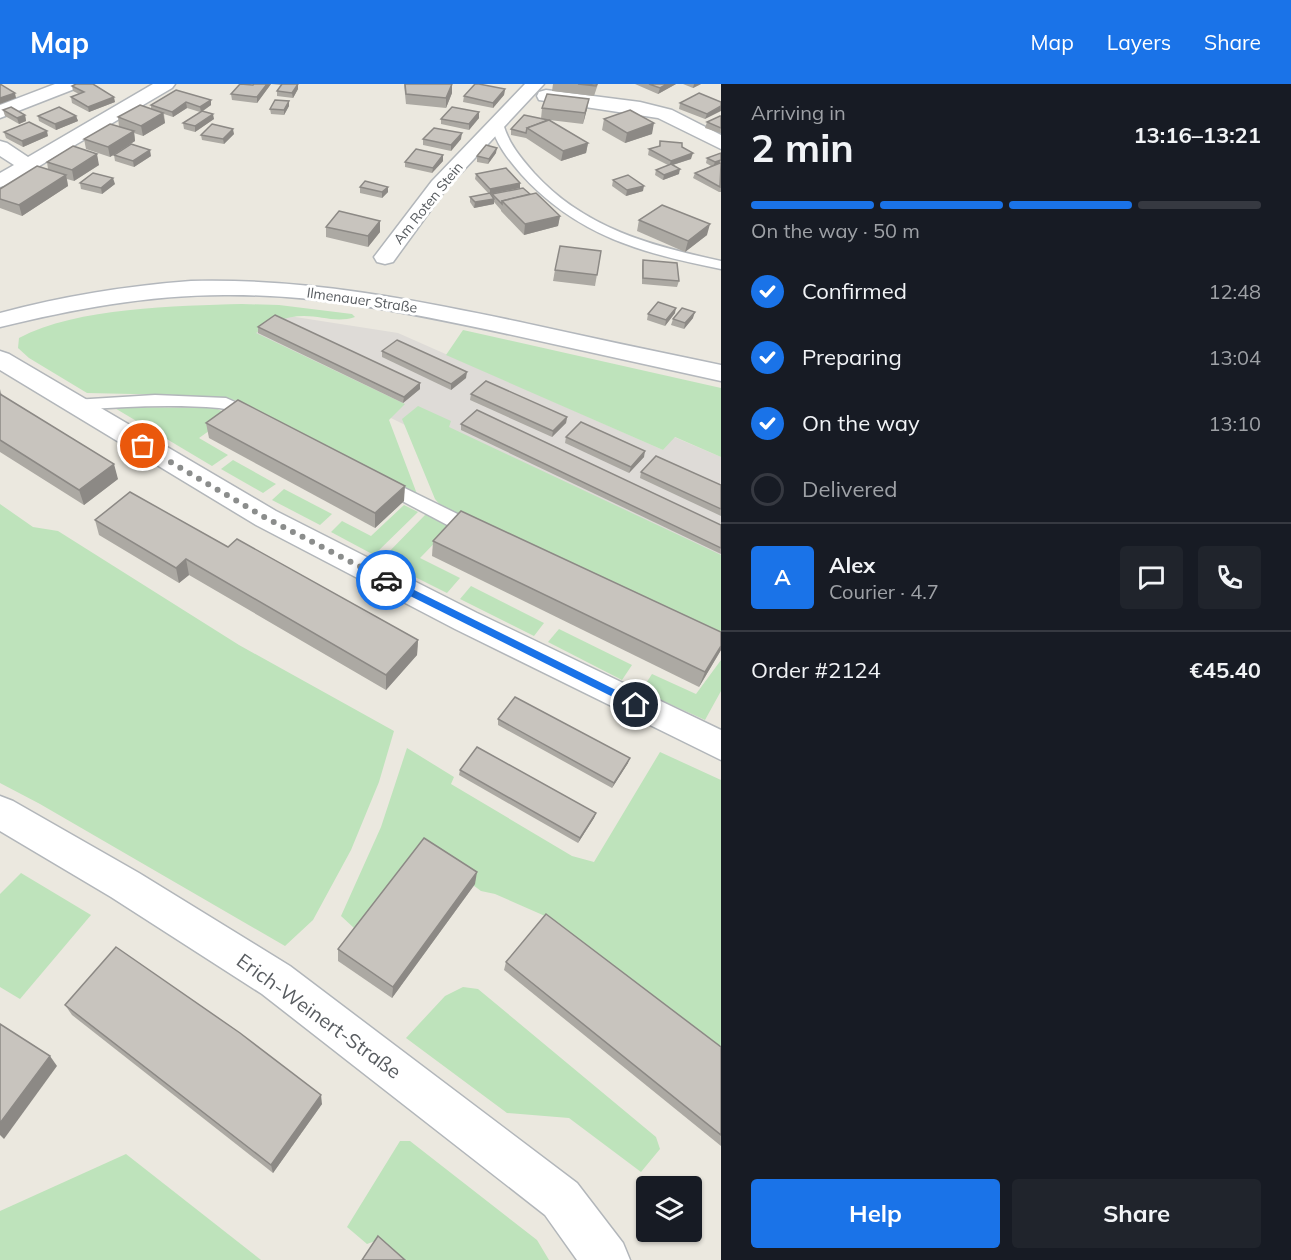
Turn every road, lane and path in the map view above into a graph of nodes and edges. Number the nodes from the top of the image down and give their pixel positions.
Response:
1 (71, 84) edge
2 (165, 84) edge
3 (530, 88) edge
4 (0, 112) edge
5 (497, 123) junction
6 (721, 143) edge
7 (0, 147) edge
8 (27, 165) junction
9 (0, 181) edge
10 (385, 257) dead end
11 (721, 264) edge
12 (0, 320) edge
13 (0, 359) edge
14 (721, 374) edge
15 (74, 405) junction
16 (268, 423) edge
17 (368, 476) edge
18 (496, 540) edge
19 (721, 746) edge
20 (0, 812) edge
21 (606, 1260) edge

1 - 4 street
2 - 8 street
3 - 5 street, Am Roten Stein
3 - 6 street, Am Roten Stein
5 - 10 street, Am Roten Stein
5 - 11 lane
7 - 8 street
8 - 9 street
12 - 14 street, Ilmenauer Straße
13 - 15 street
15 - 16 lane
15 - 19 street
17 - 18 lane
20 - 21 street, Erich-Weinert-Straße

